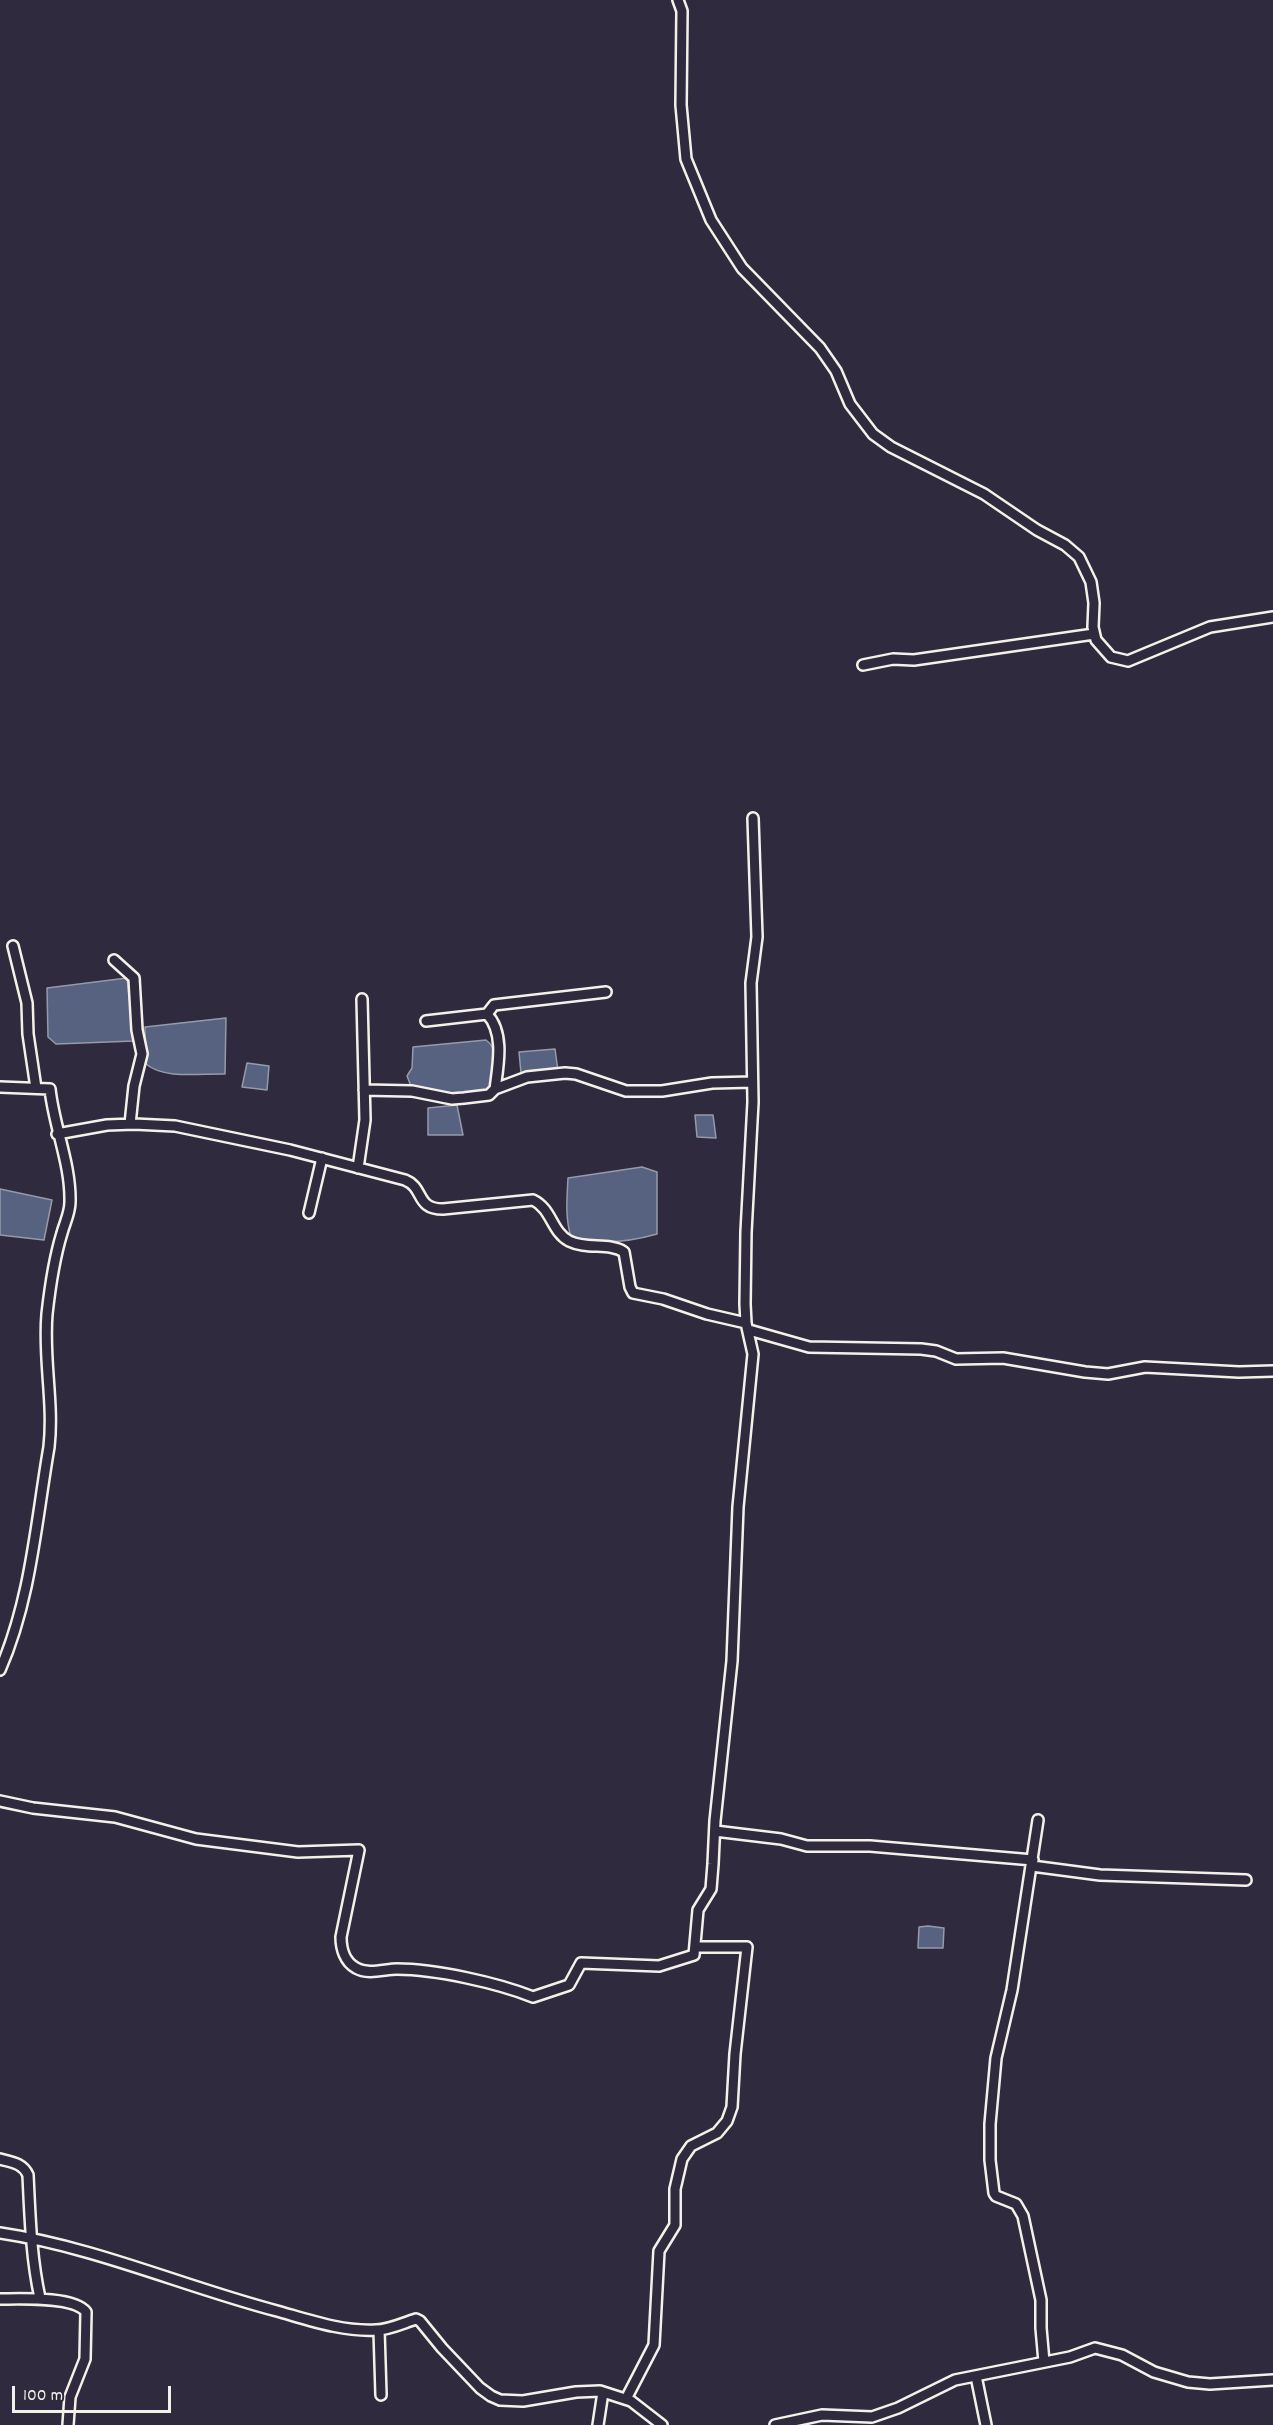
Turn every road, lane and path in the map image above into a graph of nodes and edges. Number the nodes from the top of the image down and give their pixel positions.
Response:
1 (678, 0) edge
2 (1273, 617) edge
3 (1094, 634) junction
4 (863, 665) dead end
5 (753, 818) dead end
6 (14, 946) dead end
7 (114, 960) dead end
8 (606, 992) dead end
9 (362, 999) dead end
10 (487, 1014) junction
11 (426, 1021) dead end
12 (752, 1082) junction
13 (0, 1088) edge
14 (36, 1088) junction
15 (495, 1089) junction
16 (364, 1090) junction
17 (130, 1124) junction
18 (57, 1134) junction
19 (322, 1158) junction
20 (358, 1168) junction
21 (309, 1214) dead end
22 (748, 1326) junction
23 (1273, 1371) edge
24 (0, 1670) edge
25 (0, 1801) edge
26 (1038, 1820) dead end
27 (716, 1831) junction
28 (1032, 1863) junction
29 (1246, 1880) dead end
30 (695, 1947) junction
31 (0, 2159) edge
32 (0, 2234) edge
33 (31, 2238) junction
34 (40, 2298) junction
35 (0, 2299) edge
36 (379, 2330) junction
37 (1044, 2362) junction
38 (976, 2376) junction
39 (1273, 2380) edge
40 (603, 2392) junction
41 (381, 2395) dead end
42 (626, 2399) junction
43 (68, 2425) edge
44 (598, 2425) edge
45 (662, 2425) edge
46 (775, 2425) edge
47 (986, 2425) edge

1 - 3 street
2 - 3 street
3 - 4 street
5 - 12 street
6 - 14 street
7 - 17 street
8 - 10 street
9 - 16 street
10 - 11 street
10 - 15 street
12 - 15 street
12 - 22 street
13 - 14 street
14 - 18 street
15 - 16 street
16 - 20 street
17 - 18 street
17 - 19 street
18 - 24 street
19 - 20 street
19 - 21 street
20 - 22 street
22 - 23 street
22 - 27 street
25 - 30 street
26 - 28 street
27 - 28 street
27 - 30 street
28 - 29 street
28 - 37 street
30 - 42 street
31 - 33 street
32 - 33 street
33 - 34 street
33 - 36 street
34 - 35 street
34 - 43 street
36 - 40 street
36 - 41 street
37 - 38 street
37 - 39 street
38 - 46 street
38 - 47 street
40 - 42 street
40 - 44 street
42 - 45 street

